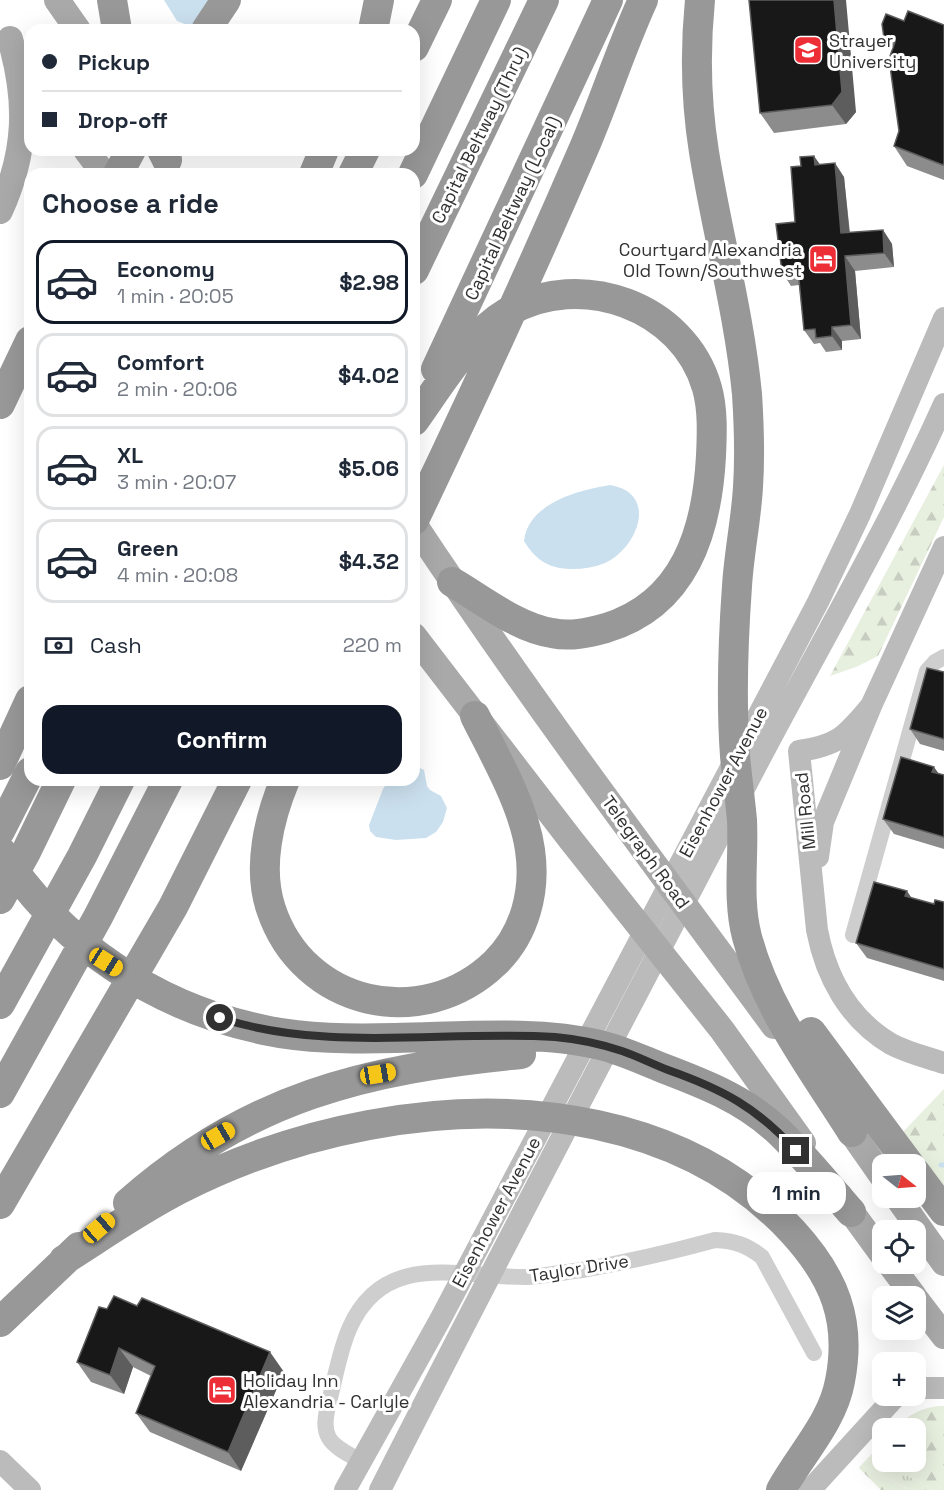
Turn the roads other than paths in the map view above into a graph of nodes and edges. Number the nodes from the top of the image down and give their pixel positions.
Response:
1 (57, 0) edge
2 (112, 0) edge
3 (226, 0) edge
4 (379, 0) edge
5 (437, 0) edge
6 (496, 0) edge
7 (544, 0) edge
8 (608, 0) edge
9 (643, 0) edge
10 (700, 0) edge
11 (74, 24) edge
12 (116, 24) edge
13 (210, 24) edge
14 (374, 24) edge
15 (5, 31) edge
16 (420, 35) edge
17 (24, 59) edge
18 (416, 168) edge
19 (0, 211) edge
20 (420, 258) edge
21 (944, 318) edge
22 (24, 343) edge
23 (24, 354) edge
24 (0, 385) edge
25 (420, 402) edge
26 (0, 404) edge
27 (944, 404) edge
28 (420, 412) edge
29 (420, 509) edge
30 (420, 531) edge
31 (944, 547) edge
32 (452, 582) junction
33 (420, 644) edge
34 (944, 657) edge
35 (871, 706) junction
36 (24, 713) edge
37 (475, 716) junction
38 (0, 765) edge
39 (24, 784) edge
40 (58, 786) edge
41 (117, 786) edge
42 (165, 786) edge
43 (234, 786) edge
44 (283, 786) edge
45 (742, 821) junction
46 (0, 831) edge
47 (0, 850) edge
48 (813, 888) junction
49 (0, 899) edge
50 (853, 935) dead end
51 (0, 1004) edge
52 (941, 1058) edge
53 (658, 1066) junction
54 (0, 1093) edge
55 (852, 1132) junction
56 (901, 1154) edge
57 (872, 1161) edge
58 (926, 1187) edge
59 (0, 1204) edge
60 (944, 1211) edge
61 (851, 1212) junction
62 (926, 1235) edge
63 (926, 1239) edge
64 (872, 1240) edge
65 (944, 1252) edge
66 (64, 1260) junction
67 (944, 1263) edge
68 (926, 1313) edge
69 (0, 1322) edge
70 (944, 1336) edge
71 (814, 1353) dead end
72 (944, 1388) edge
73 (926, 1389) edge
74 (886, 1406) edge
75 (0, 1461) edge
76 (361, 1461) junction
77 (30, 1490) edge
78 (345, 1490) edge
79 (380, 1490) edge
80 (781, 1490) edge
81 (810, 1490) edge

1 - 11 main road
2 - 12 highway
3 - 13 highway
4 - 14 highway
5 - 16 highway
6 - 18 highway
7 - 20 highway, Capital Beltway (Thru)
8 - 25 highway, Capital Beltway (Local)
9 - 29 highway
10 - 45 highway
15 - 17 main road
15 - 19 main road
21 - 76 main road, Eisenhower Avenue
22 - 24 highway
23 - 26 highway
27 - 79 main road, Eisenhower Avenue
28 - 32 highway
30 - 32 main road, Telegraph Road
31 - 35 main road, Mill Road
32 - 55 main road, Telegraph Road
33 - 37 main road
34 - 50 street
35 - 48 main road, Mill Road
35 - 48 main road, Mill Road
36 - 38 highway
37 - 44 highway
37 - 61 main road
39 - 46 highway
40 - 49 highway
41 - 51 highway
42 - 54 highway
43 - 59 highway
45 - 55 highway
45 - 56 highway
47 - 53 highway
48 - 52 main road, Mill Road
53 - 61 highway
53 - 66 highway
55 - 57 main road, Telegraph Road
58 - 60 highway
61 - 64 main road
62 - 65 main road
63 - 67 main road
66 - 69 highway
66 - 80 highway
68 - 70 main road
71 - 76 street, Taylor Drive
72 - 73 main road
74 - 81 main road
75 - 77 main road
76 - 78 main road, Eisenhower Avenue

